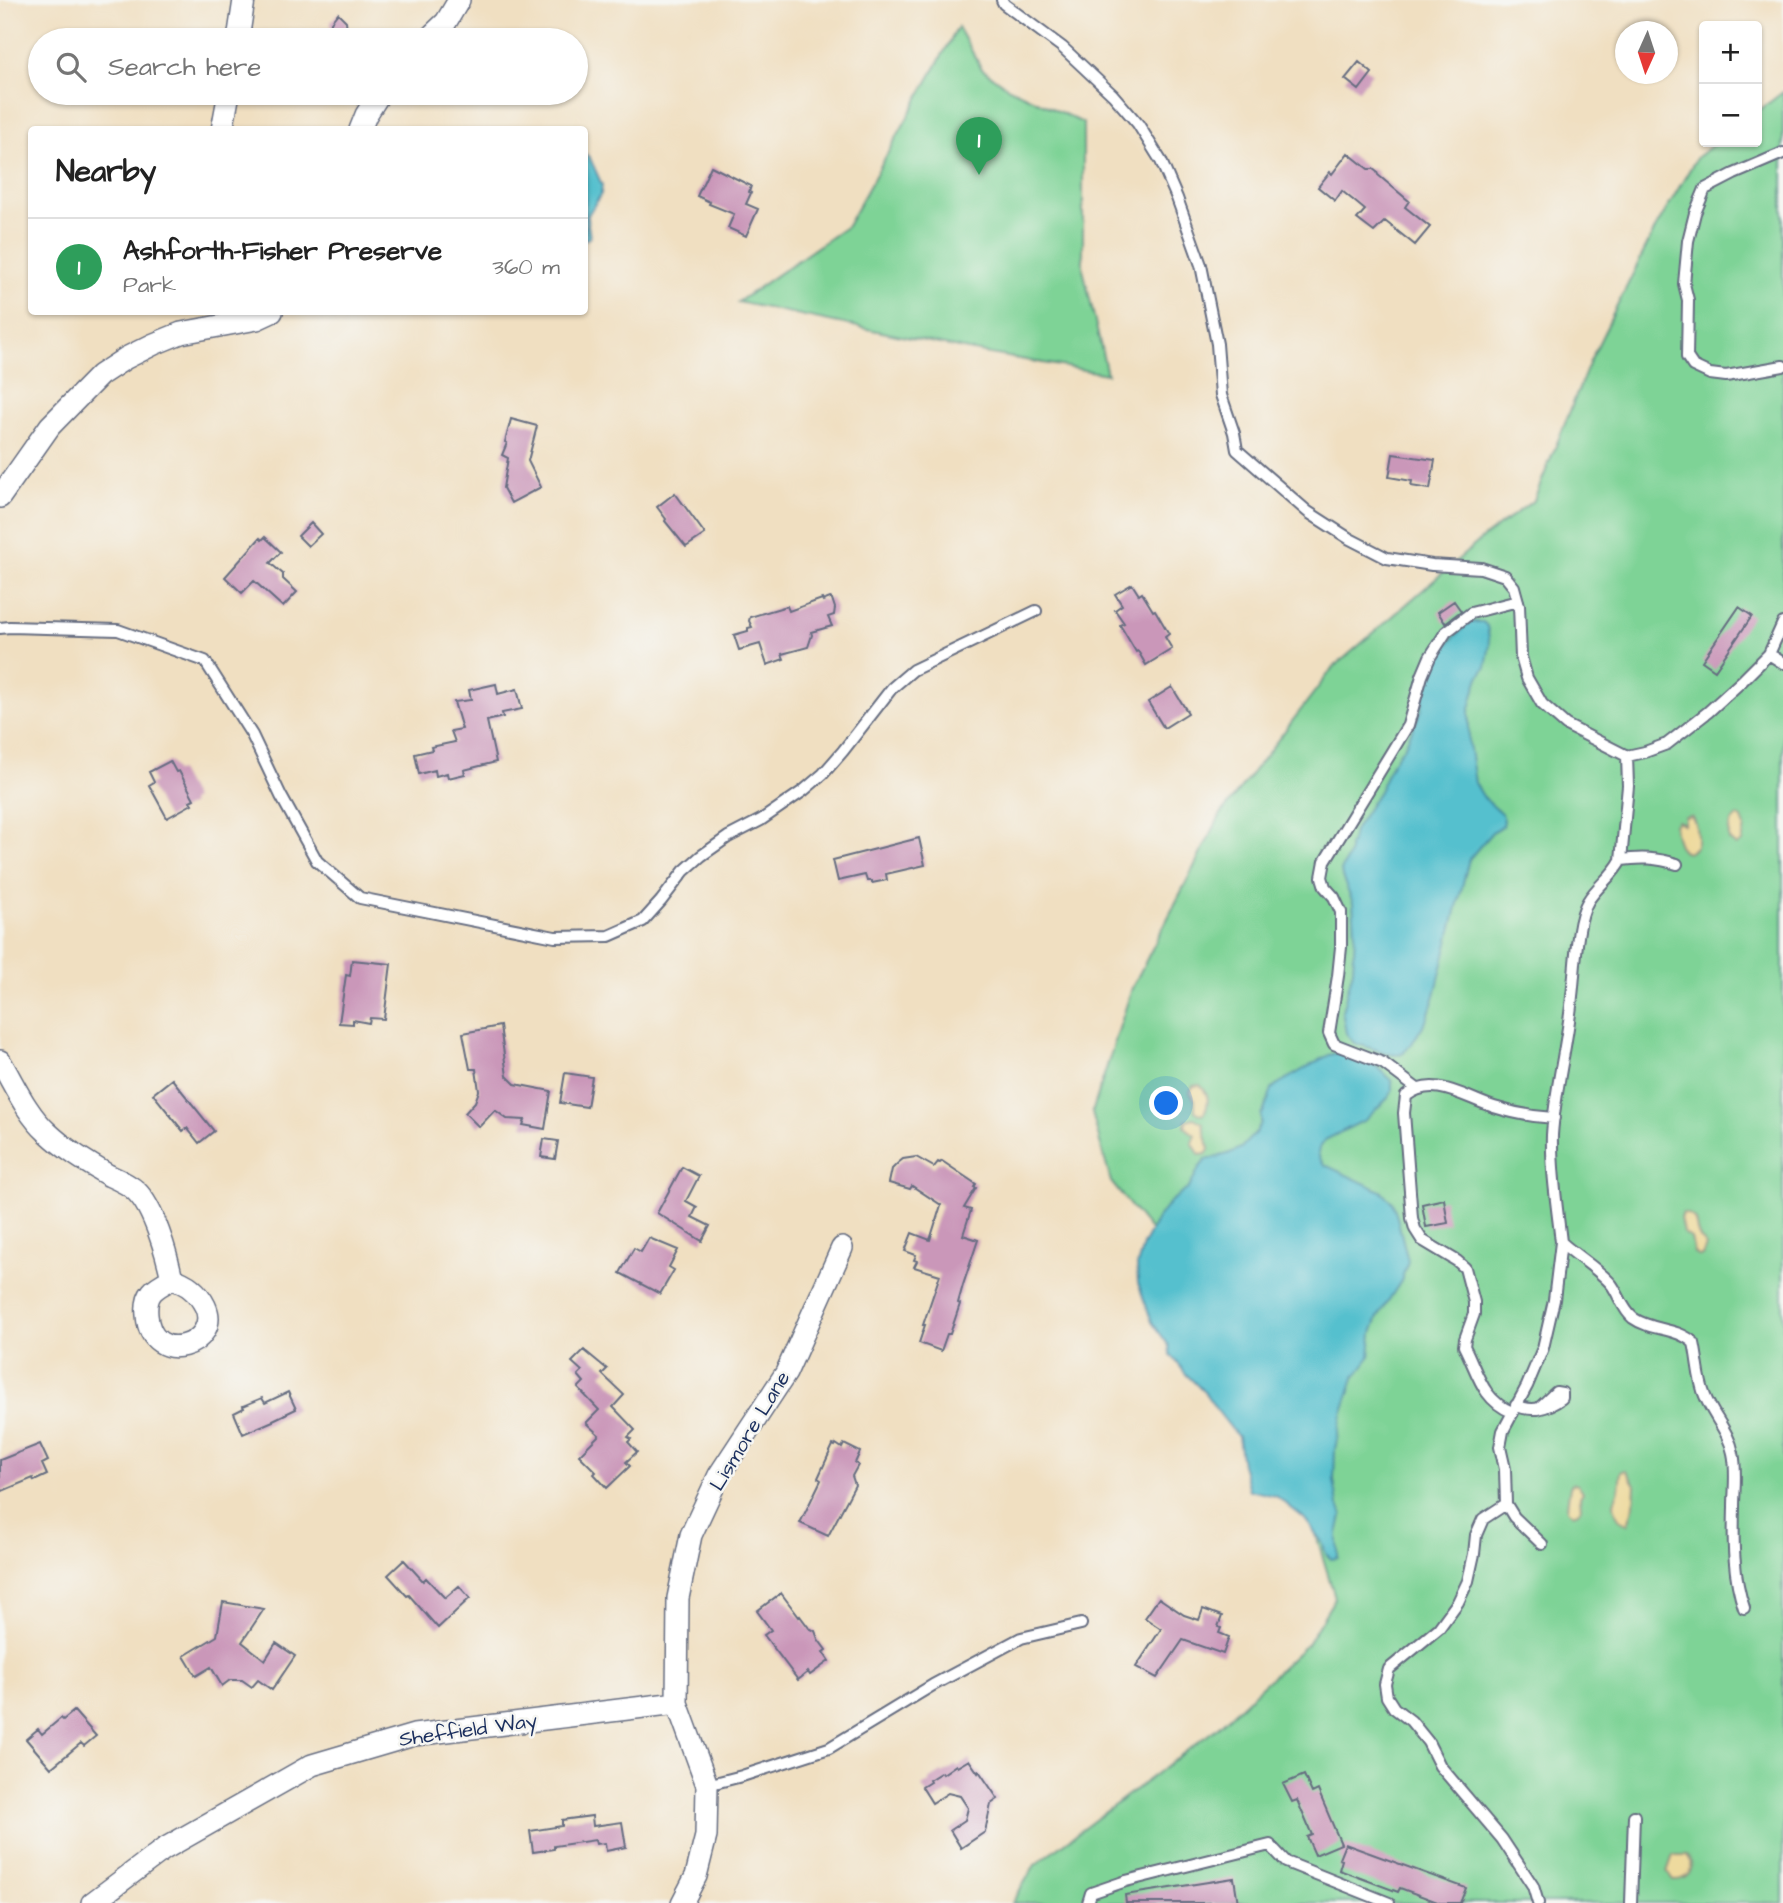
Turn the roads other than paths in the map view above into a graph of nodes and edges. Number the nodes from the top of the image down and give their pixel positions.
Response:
1 (244, 0) edge
2 (459, 0) edge
3 (1002, 0) edge
4 (240, 28) edge
5 (440, 28) edge
6 (227, 105) edge
7 (372, 105) edge
8 (223, 126) edge
9 (362, 126) edge
10 (1783, 153) edge
11 (185, 315) edge
12 (266, 315) edge
13 (181, 333) junction
14 (1783, 366) edge
15 (0, 498) edge
16 (1518, 601) junction
17 (1036, 611) dead end
18 (1783, 623) edge
19 (0, 628) edge
20 (1769, 654) junction
21 (1783, 663) edge
22 (1627, 757) junction
23 (1621, 860) junction
24 (1677, 864) dead end
25 (0, 1061) edge
26 (1416, 1088) junction
27 (1554, 1118) junction
28 (1561, 1242) junction
29 (842, 1248) dead end
30 (172, 1279) dead end
31 (1514, 1408) junction
32 (1538, 1409) dead end
33 (1506, 1504) junction
34 (1542, 1544) dead end
35 (1744, 1608) dead end
36 (1081, 1624) dead end
37 (677, 1703) junction
38 (707, 1785) junction
39 (1634, 1816) dead end
40 (92, 1903) edge
41 (682, 1903) edge
42 (1088, 1903) edge
43 (1389, 1903) edge
44 (1538, 1903) edge
45 (1631, 1903) edge

1 - 4 street
2 - 5 street
3 - 16 lane
6 - 8 street
7 - 9 street
10 - 14 lane
11 - 13 street
12 - 13 street
13 - 15 street
16 - 22 lane
16 - 26 lane
17 - 19 lane
18 - 20 lane
20 - 21 lane
20 - 22 lane
22 - 23 lane
23 - 24 lane
23 - 27 lane
25 - 30 street
26 - 27 lane
26 - 31 lane
27 - 28 lane
28 - 31 lane
28 - 35 lane
29 - 37 street, Lismore Lane
31 - 32 lane
31 - 33 lane
33 - 34 lane
33 - 44 lane
36 - 38 lane
37 - 38 street, Lismore Lane
37 - 40 street, Sheffield Way
38 - 41 street, Lismore Lane
39 - 45 lane
42 - 43 lane

